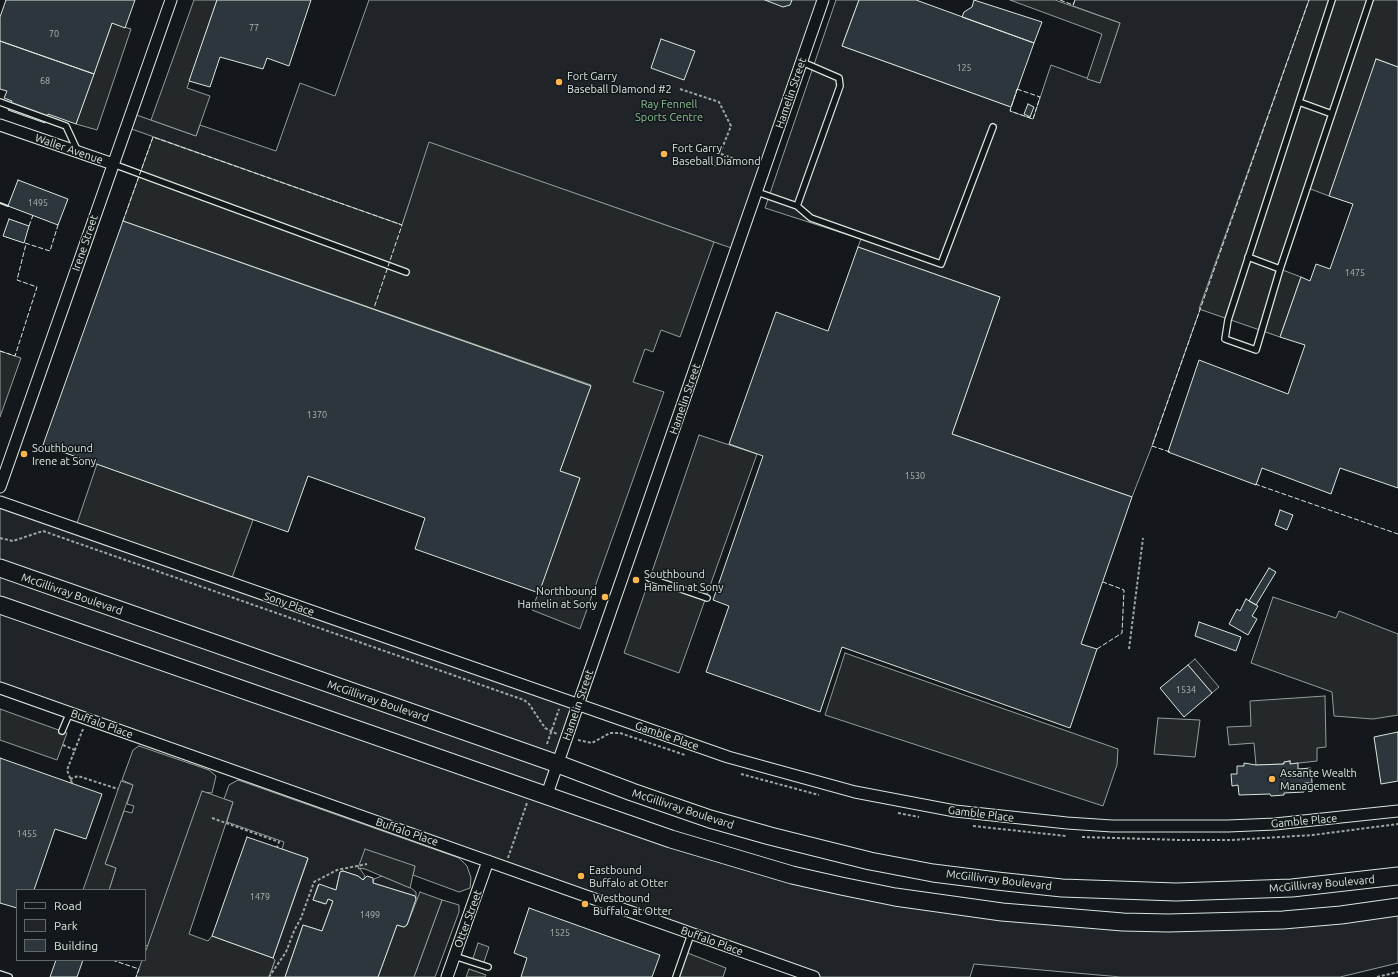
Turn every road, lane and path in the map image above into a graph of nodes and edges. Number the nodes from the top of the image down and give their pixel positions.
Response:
1 (171, 0) edge
2 (823, 0) edge
3 (1332, 0) edge
4 (1370, 0) edge
5 (802, 62) junction
6 (680, 89) dead end
7 (0, 102) edge
8 (1299, 102) junction
9 (1332, 114) junction
10 (0, 125) edge
11 (993, 127) dead end
12 (78, 152) junction
13 (721, 154) junction
14 (113, 164) junction
15 (715, 166) dead end
16 (764, 170) junction
17 (757, 192) junction
18 (797, 206) junction
19 (1248, 257) junction
20 (1280, 269) junction
21 (406, 272) dead end
22 (0, 487) edge
23 (0, 502) edge
24 (0, 538) edge
25 (1143, 538) dead end
26 (0, 568) edge
27 (649, 578) dead end
28 (707, 598) dead end
29 (0, 605) edge
30 (1130, 649) dead end
31 (0, 688) edge
32 (562, 700) junction
33 (578, 706) junction
34 (70, 712) junction
35 (86, 719) junction
36 (62, 731) dead end
37 (552, 732) junction
38 (62, 745) dead end
39 (546, 746) dead end
40 (75, 750) junction
41 (558, 764) junction
42 (70, 779) junction
43 (72, 783) dead end
44 (118, 789) dead end
45 (538, 797) junction
46 (1398, 810) edge
47 (212, 818) dead end
48 (277, 847) dead end
49 (488, 861) junction
50 (367, 864) dead end
51 (505, 866) junction
52 (1398, 876) edge
53 (1398, 907) edge
54 (691, 934) junction
55 (454, 956) junction
56 (488, 967) dead end
57 (1398, 972) edge
58 (0, 974) edge
59 (9, 977) edge
60 (269, 977) edge
61 (447, 977) edge
62 (676, 977) edge
63 (814, 977) edge
64 (1377, 977) edge

1 - 14 street, Irene Street
2 - 5 street, Hamelin Street
3 - 8 lane
4 - 9 lane
5 - 16 street, Hamelin Street
5 - 18 lane
6 - 13 path
7 - 12 lane
8 - 9 lane
8 - 19 lane
9 - 20 lane
10 - 12 street, Waller Avenue
11 - 18 lane
12 - 14 street, Waller Avenue
13 - 15 path
13 - 16 path
14 - 21 lane, Waller Avenue
14 - 22 street, Irene Street
16 - 17 street, Hamelin Street
17 - 18 lane
17 - 33 street, Hamelin Street
19 - 20 lane
19 - 20 lane
23 - 32 street, Sony Place
24 - 37 path
25 - 30 path
26 - 41 main road, McGillivray Boulevard
27 - 28 lane
29 - 45 main road
31 - 34 street, Buffalo Place
32 - 33 street, Sony Place
32 - 37 path
33 - 41 street, Hamelin Street
33 - 46 street, Gamble Place
34 - 35 street, Buffalo Place
34 - 36 lane
35 - 40 path
35 - 49 street, Buffalo Place
37 - 39 path
38 - 40 path
40 - 42 path
41 - 45 street, Hamelin Street
41 - 52 main road, McGillivray Boulevard
42 - 43 path
42 - 44 path
45 - 51 path
45 - 53 main road
47 - 48 path
49 - 51 street, Buffalo Place
49 - 55 street, Otter Street
50 - 60 path
51 - 54 street, Buffalo Place
54 - 62 lane
54 - 63 street, Buffalo Place
55 - 56 lane
55 - 61 street, Otter Street
57 - 64 path
58 - 59 lane

